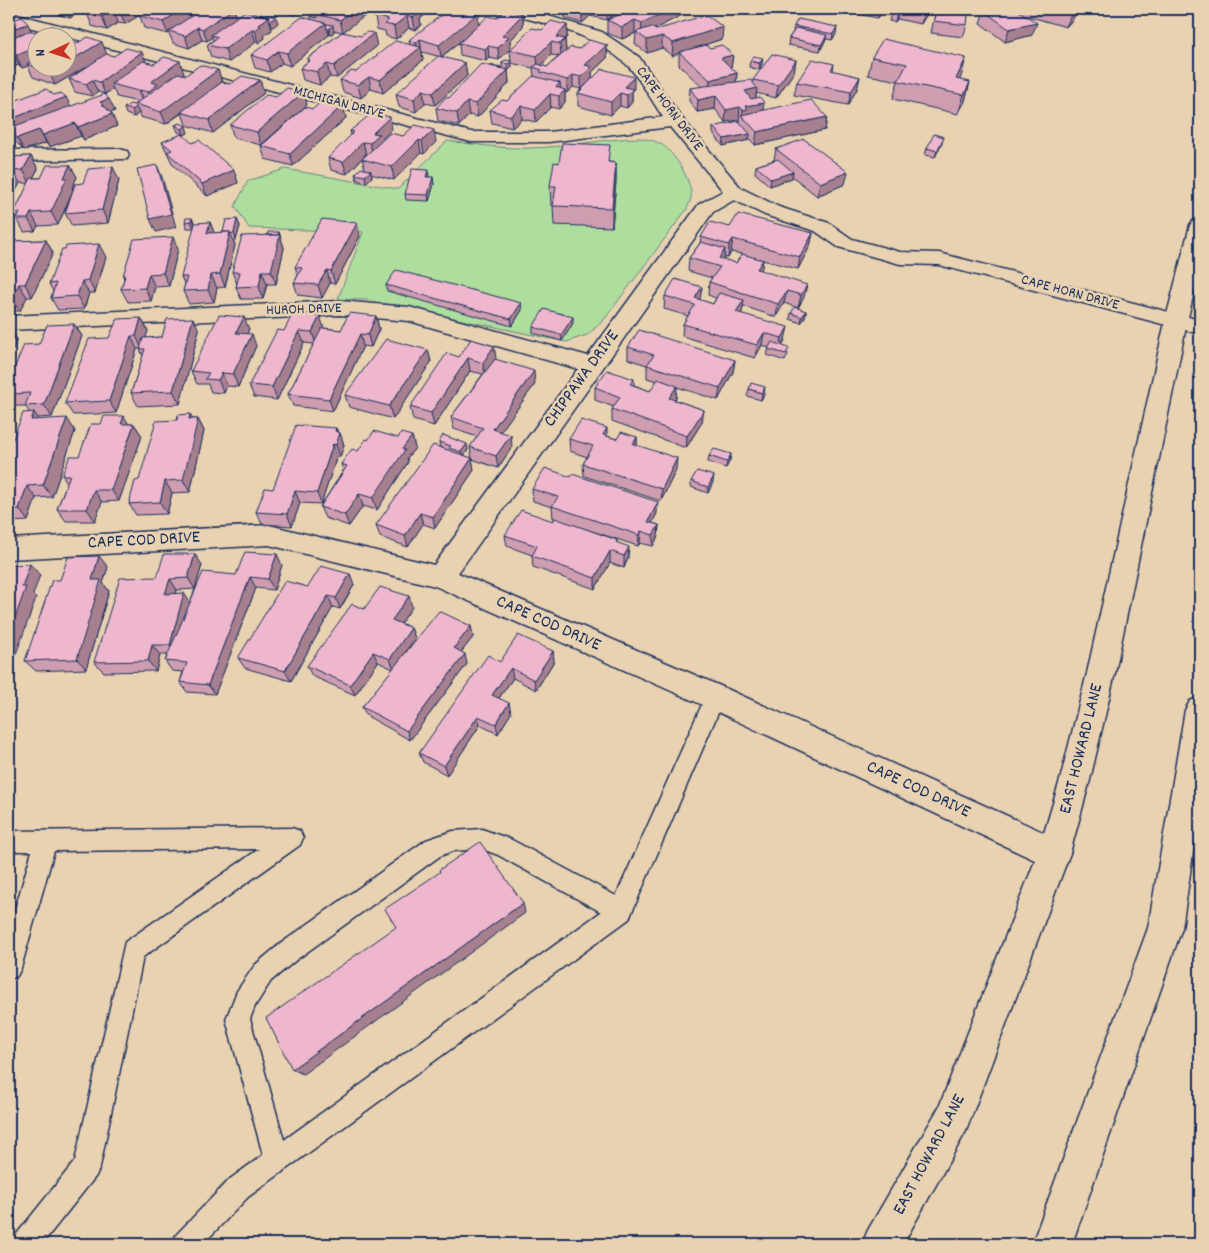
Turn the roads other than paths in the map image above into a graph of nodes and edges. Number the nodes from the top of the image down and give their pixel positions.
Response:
1 (505, 9) edge
2 (9, 17) edge
3 (675, 121) junction
4 (120, 155) dead end
5 (9, 156) edge
6 (734, 192) junction
7 (1200, 225) edge
8 (9, 323) edge
9 (1188, 324) edge
10 (593, 365) junction
11 (9, 549) edge
12 (440, 577) junction
13 (715, 697) junction
14 (1200, 710) edge
15 (9, 841) edge
16 (46, 841) junction
17 (1054, 853) junction
18 (621, 911) junction
19 (9, 968) edge
20 (277, 1160) junction
21 (25, 1244) edge
22 (185, 1244) edge
23 (882, 1244) edge
24 (1052, 1244) edge

1 - 3 street, CAPE HORN DRIVE
2 - 3 street, MICHIGAN DRIVE
3 - 6 street, CAPE HORN DRIVE
4 - 5 street
6 - 9 street, CAPE HORN DRIVE
6 - 10 street, CHIPPAWA DRIVE
7 - 9 street, EAST HOWARD LANE
8 - 10 street, HUROH DRIVE
9 - 17 street, EAST HOWARD LANE
10 - 12 street, CHIPPAWA DRIVE
11 - 12 street, CAPE COD DRIVE
12 - 13 street, CAPE COD DRIVE
13 - 17 street, CAPE COD DRIVE
13 - 18 lane
14 - 24 street
15 - 16 lane
16 - 19 lane
16 - 21 lane
17 - 23 street, EAST HOWARD LANE
18 - 20 lane
18 - 20 lane
20 - 22 lane

